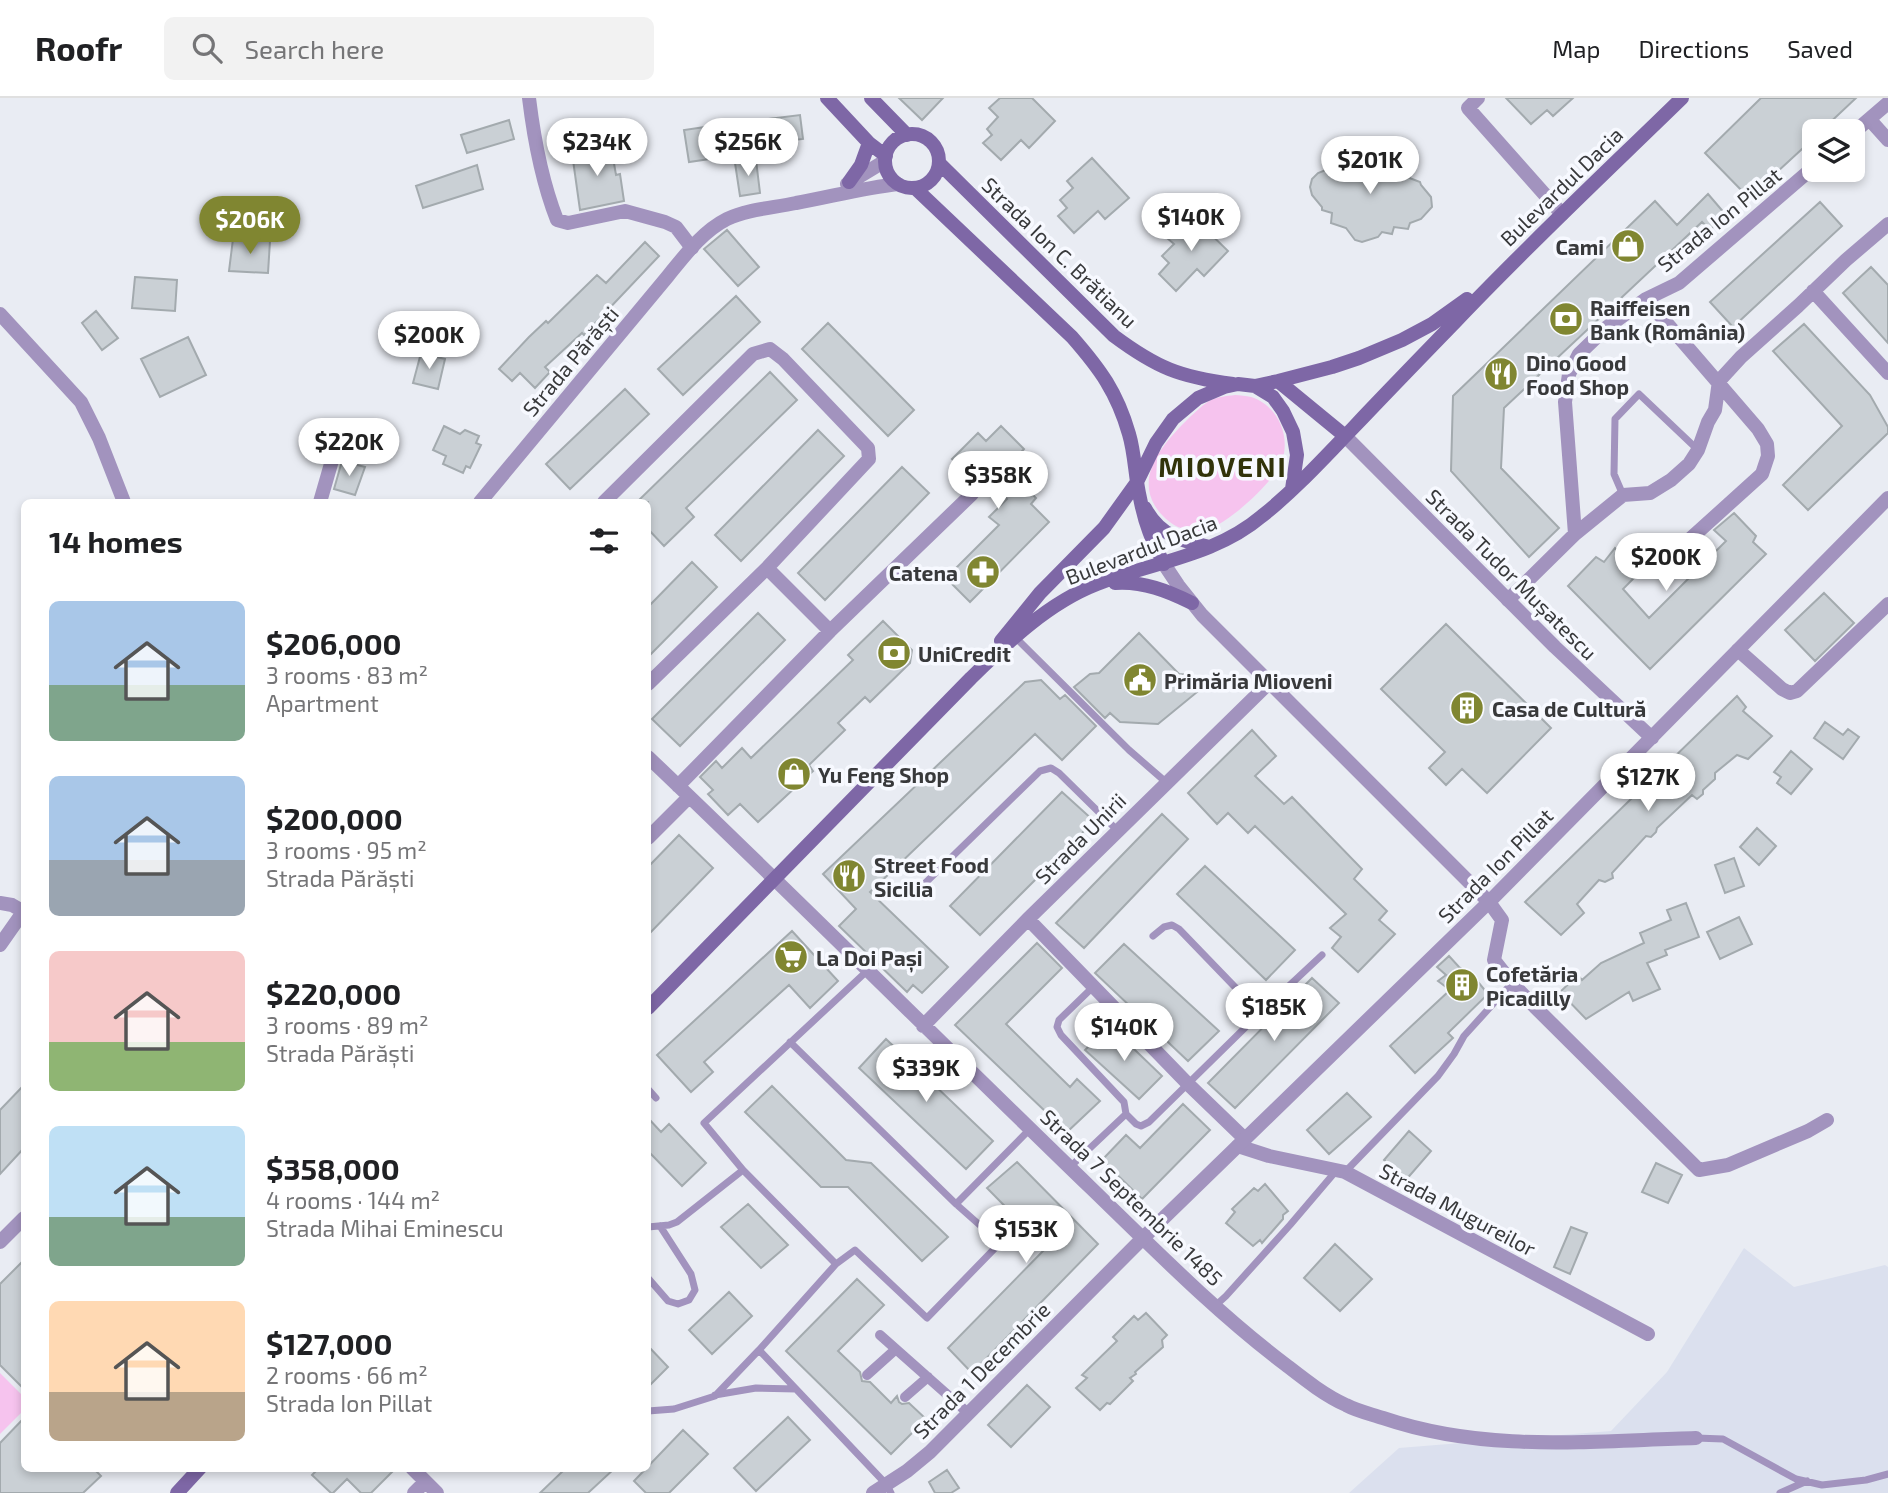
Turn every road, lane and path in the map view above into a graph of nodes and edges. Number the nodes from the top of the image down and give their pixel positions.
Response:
1 (529, 98) edge
2 (827, 98) edge
3 (871, 98) edge
4 (1478, 98) edge
5 (1682, 98) edge
6 (1888, 103) edge
7 (1870, 120) junction
8 (1865, 124) edge
9 (907, 135) junction
10 (1888, 140) edge
11 (869, 143) junction
12 (886, 159) junction
13 (940, 164) junction
14 (1802, 177) edge
15 (849, 182) junction
16 (898, 184) junction
17 (915, 188) junction
18 (836, 195) junction
19 (1562, 214) junction
20 (1888, 224) edge
21 (692, 248) junction
22 (1499, 275) junction
23 (1813, 291) junction
24 (1646, 299) junction
25 (0, 314) edge
26 (1888, 373) edge
27 (1278, 381) junction
28 (1719, 381) junction
29 (1238, 384) junction
30 (1255, 386) junction
31 (1345, 436) junction
32 (335, 450) dead end
33 (1698, 450) junction
34 (1137, 482) junction
35 (1291, 491) junction
36 (972, 494) dead end
37 (1623, 495) junction
38 (1140, 497) junction
39 (1888, 498) edge
40 (123, 499) edge
41 (321, 499) edge
42 (483, 499) edge
43 (607, 499) edge
44 (1575, 534) junction
45 (1210, 547) junction
46 (1669, 558) dead end
47 (1164, 564) junction
48 (767, 568) junction
49 (1097, 584) junction
50 (1507, 600) junction
51 (1192, 603) junction
52 (1888, 604) edge
53 (830, 631) junction
54 (1015, 637) junction
55 (1738, 650) junction
56 (971, 678) junction
57 (651, 681) edge
58 (1269, 683) junction
59 (1652, 737) junction
60 (651, 760) edge
61 (1167, 783) junction
62 (678, 786) junction
63 (689, 797) junction
64 (1118, 831) junction
65 (651, 835) edge
66 (774, 878) junction
67 (916, 892) dead end
68 (1489, 902) junction
69 (0, 904) edge
70 (1028, 919) junction
71 (1153, 936) dead end
72 (0, 945) edge
73 (1321, 955) dead end
74 (867, 971) junction
75 (1511, 983) junction
76 (1094, 986) junction
77 (651, 1005) edge
78 (1260, 1013) junction
79 (923, 1026) junction
80 (790, 1042) junction
81 (1188, 1084) junction
82 (651, 1092) edge
83 (656, 1098) dead end
84 (1126, 1114) junction
85 (1827, 1120) dead end
86 (1030, 1129) junction
87 (1242, 1142) junction
88 (1070, 1168) junction
89 (743, 1170) junction
90 (1340, 1171) junction
91 (956, 1204) junction
92 (21, 1221) edge
93 (660, 1226) junction
94 (651, 1227) edge
95 (1143, 1238) junction
96 (0, 1242) edge
97 (835, 1264) junction
98 (651, 1281) edge
99 (1215, 1306) junction
100 (1648, 1334) dead end
101 (880, 1335) dead end
102 (896, 1349) junction
103 (759, 1350) junction
104 (867, 1375) dead end
105 (929, 1377) junction
106 (796, 1389) junction
107 (715, 1396) junction
108 (905, 1397) dead end
109 (651, 1411) edge
110 (968, 1413) junction
111 (1696, 1438) joint
112 (196, 1472) edge
113 (416, 1472) edge
114 (1888, 1475) edge
115 (1807, 1481) junction
116 (425, 1482) junction
117 (889, 1489) edge
118 (177, 1493) edge
119 (414, 1493) edge
120 (436, 1493) edge
121 (873, 1493) edge
122 (1780, 1493) edge

1 - 21 street
2 - 11 main road
3 - 9 main road
4 - 19 street
5 - 19 main road, Bulevardul Dacia
6 - 7 street
7 - 8 street
7 - 10 street
9 - 12 main road
9 - 13 main road
11 - 12 main road
11 - 15 main road
12 - 15 street
12 - 16 main road
13 - 17 main road
13 - 29 main road, Strada Ion C. Brătianu
14 - 24 street, Strada Ion Pillat
15 - 18 street
16 - 17 main road
16 - 18 street, Strada Părăști
17 - 34 main road
18 - 21 street, Strada Părăști
19 - 22 main road, Bulevardul Dacia
20 - 23 street
21 - 42 street, Strada Părăști
22 - 27 main road, Bulevardul Dacia
22 - 31 main road, Bulevardul Dacia
23 - 26 street
23 - 28 street
24 - 28 street, Strada Ion Pillat
24 - 44 street, Strada Ion Pillat
25 - 40 street
27 - 30 main road, Bulevardul Dacia
27 - 31 main road
28 - 33 street
28 - 46 street, Strada Ion Pillat
29 - 30 main road, Bulevardul Dacia
29 - 34 main road, Bulevardul Dacia
30 - 35 main road
31 - 35 main road, Bulevardul Dacia
31 - 50 street, Strada Tudor Mușatescu
32 - 41 street
33 - 37 street
33 - 37 lane
34 - 38 main road
34 - 56 main road, Bulevardul Dacia
35 - 45 main road, Bulevardul Dacia
36 - 53 street
37 - 44 street
38 - 45 main road
38 - 47 main road
39 - 55 street, Strada Ion Pillat
43 - 48 street
44 - 50 street
45 - 47 main road, Bulevardul Dacia
47 - 49 main road, Bulevardul Dacia
47 - 51 street
48 - 53 street
48 - 57 street
49 - 51 main road
49 - 54 main road, Bulevardul Dacia
50 - 59 street, Strada Tudor Mușatescu
51 - 58 street
52 - 55 street
53 - 62 street
54 - 56 main road, Bulevardul Dacia
54 - 61 lane
55 - 59 street, Strada Ion Pillat
56 - 66 main road, Bulevardul Dacia
58 - 61 street, Strada Unirii
58 - 68 street
59 - 68 street, Strada Ion Pillat
60 - 62 street, Strada 7 Septembrie 1485
61 - 64 street, Strada Unirii
62 - 63 street, Strada 7 Septembrie 1485
63 - 65 street
63 - 66 street, Strada 7 Septembrie 1485
64 - 67 lane
64 - 70 street, Strada Unirii
66 - 74 street, Strada 7 Septembrie 1485
66 - 77 main road, Bulevardul Dacia
68 - 75 street
68 - 87 street, Strada Ion Pillat
69 - 72 street
70 - 76 street
70 - 79 street, Strada Unirii
71 - 78 lane
73 - 78 lane
74 - 79 street, Strada 7 Septembrie 1485
74 - 80 lane
75 - 85 street
75 - 90 lane
76 - 81 street
76 - 84 lane
78 - 81 lane
79 - 86 street, Strada 7 Septembrie 1485
80 - 89 lane
80 - 91 lane
81 - 84 lane
81 - 87 street
82 - 83 lane
84 - 88 lane
86 - 88 street, Strada 7 Septembrie 1485
86 - 91 lane
87 - 90 street, Strada Mugureilor
87 - 95 street, Strada Ion Pillat
88 - 95 street, Strada 7 Septembrie 1485
89 - 93 lane
89 - 97 lane
90 - 99 lane
90 - 100 street, Strada Mugureilor
91 - 97 lane
92 - 96 street
93 - 94 lane
93 - 98 lane
95 - 99 street, Strada 7 Septembrie 1485
95 - 110 street, Strada 1 Decembrie
97 - 103 lane
99 - 111 street, Strada 7 Septembrie 1485
101 - 102 street
102 - 104 street
102 - 105 street
103 - 106 lane
103 - 107 lane
105 - 108 street
105 - 110 street
106 - 107 lane
106 - 117 lane
107 - 109 lane
110 - 117 street, Strada 1 Decembrie
111 - 115 lane
112 - 118 main road
113 - 116 street
114 - 115 lane
115 - 122 lane
116 - 119 street
116 - 120 street
117 - 121 street, Strada 1 Decembrie

